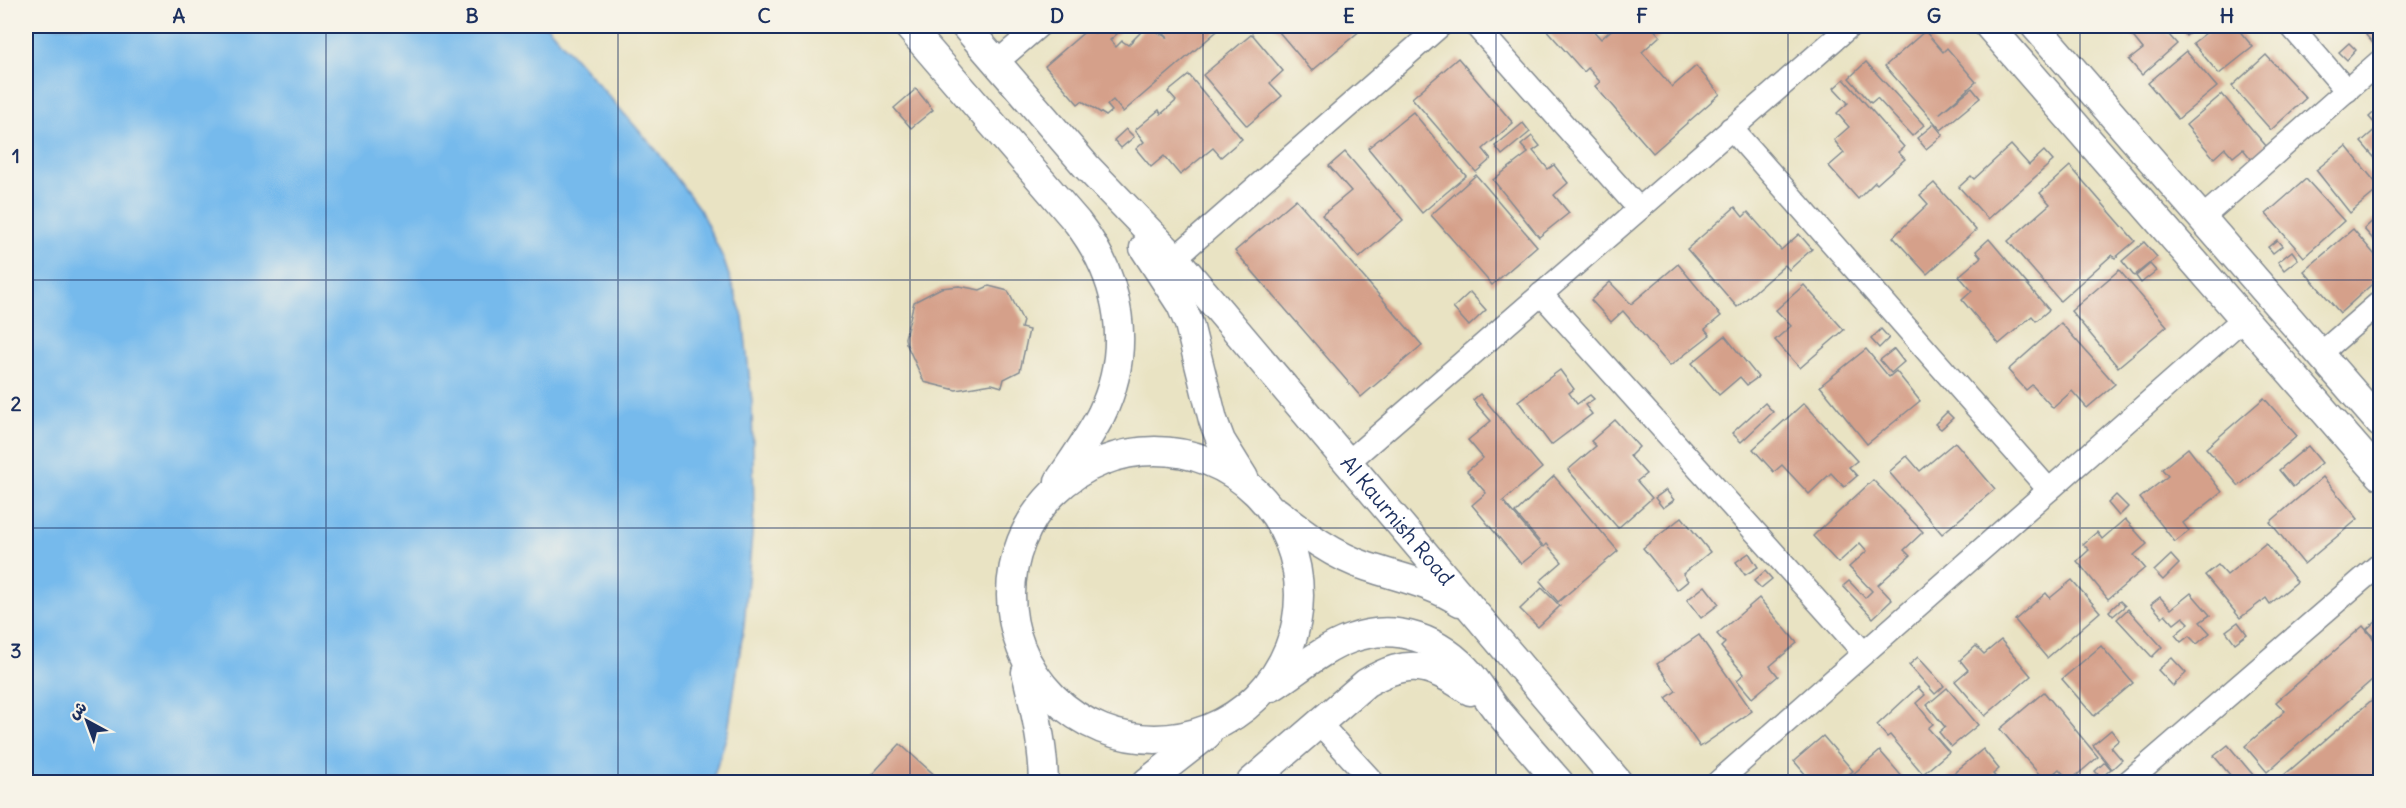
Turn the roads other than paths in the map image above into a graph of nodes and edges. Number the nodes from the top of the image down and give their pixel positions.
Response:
1 (908, 26) edge
2 (965, 26) edge
3 (1039, 26) edge
4 (1440, 26) edge
5 (1476, 26) edge
6 (1850, 26) edge
7 (1989, 26) edge
8 (2034, 26) edge
9 (2291, 26) edge
10 (2380, 61) edge
11 (997, 62) junction
12 (2347, 91) junction
13 (1731, 128) junction
14 (1086, 166) junction
15 (1639, 209) junction
16 (2202, 218) junction
17 (1175, 258) junction
18 (1541, 294) junction
19 (2380, 302) edge
20 (2244, 318) junction
21 (2320, 354) junction
22 (2380, 423) edge
23 (1348, 462) junction
24 (2380, 475) edge
25 (1247, 482) junction
26 (2049, 490) junction
27 (1050, 495) junction
28 (1271, 507) junction
29 (2380, 564) edge
30 (1478, 615) junction
31 (1020, 650) junction
32 (1864, 653) junction
33 (1260, 695) junction
34 (1494, 707) junction
35 (1320, 724) junction
36 (1220, 725) junction
37 (1044, 783) edge
38 (1147, 783) edge
39 (1251, 783) edge
40 (1373, 783) edge
41 (1559, 783) edge
42 (1618, 783) edge
43 (1718, 783) edge
44 (2128, 783) edge

1 - 27 street
2 - 11 street
3 - 11 street
4 - 17 street
5 - 15 street
6 - 13 street
7 - 20 street
8 - 16 street
9 - 12 street
10 - 12 street
11 - 14 street
12 - 16 street
13 - 15 street
13 - 26 street
14 - 17 street, Al Kaurnish Road
14 - 25 street
15 - 18 street
16 - 21 street
17 - 23 street, Al Kaurnish Road
18 - 23 street
18 - 32 street
19 - 21 street
20 - 24 street
20 - 26 street
21 - 22 street
23 - 30 street, Al Kaurnish Road
25 - 27 street
25 - 28 street
26 - 32 street
27 - 31 street
28 - 30 street
28 - 33 street
29 - 44 street
30 - 42 street, Al Kaurnish Road
31 - 36 street
31 - 37 street
32 - 43 street
33 - 34 street
33 - 36 street
34 - 35 street
34 - 41 street
35 - 39 street
35 - 40 street
36 - 38 street

